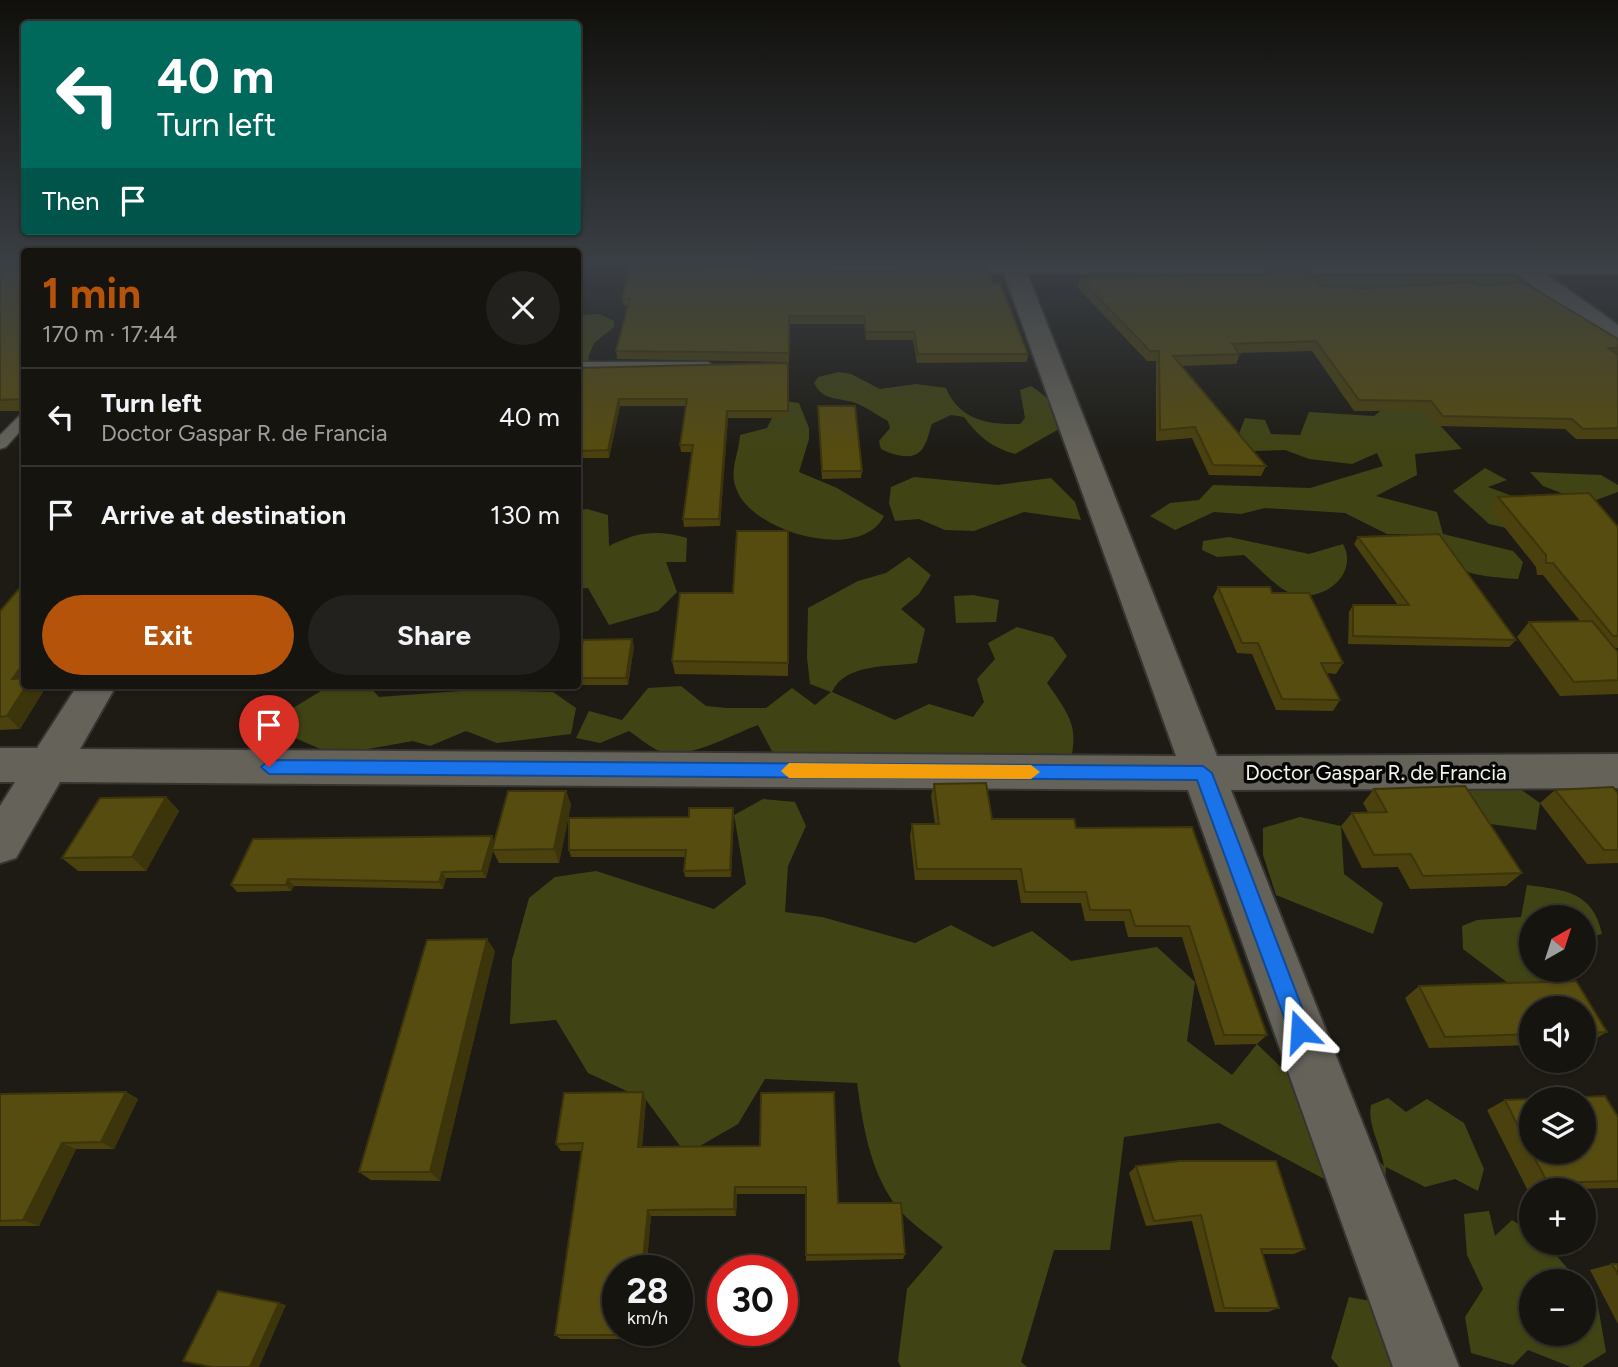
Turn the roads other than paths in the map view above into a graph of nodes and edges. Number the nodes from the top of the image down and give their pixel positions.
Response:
1 (1035, 325) edge
2 (1601, 325) edge
3 (1618, 337) edge
4 (581, 366) edge
5 (729, 366) edge
6 (21, 422) edge
7 (0, 444) edge
8 (95, 689) edge
9 (0, 765) edge
10 (50, 765) junction
11 (1618, 771) edge
12 (1203, 773) junction
13 (0, 844) edge
14 (1426, 1367) edge

1 - 12 street
2 - 3 street
4 - 5 lane
6 - 7 lane
8 - 10 street
9 - 10 street, Doctor Gaspar R. de Francia
10 - 12 street, Doctor Gaspar R. de Francia
10 - 13 street
11 - 12 street, Doctor Gaspar R. de Francia
12 - 14 street

